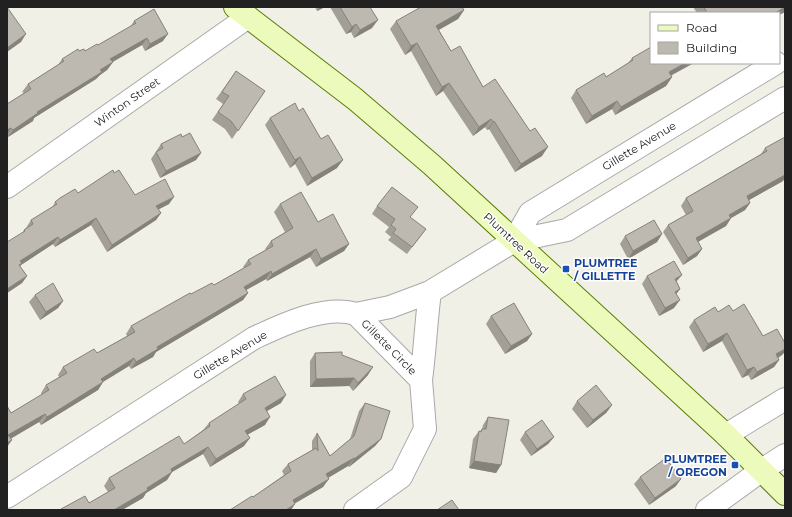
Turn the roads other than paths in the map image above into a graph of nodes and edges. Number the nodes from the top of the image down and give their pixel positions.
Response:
1 (241, 12) edge
2 (775, 64) edge
3 (779, 64) edge
4 (785, 88) edge
5 (785, 98) edge
6 (7, 187) edge
7 (514, 241) junction
8 (430, 292) junction
9 (356, 314) junction
10 (421, 380) junction
11 (785, 399) edge
12 (726, 435) junction
13 (785, 456) edge
14 (762, 470) junction
15 (785, 494) edge
16 (7, 497) edge
17 (355, 510) edge
18 (707, 510) edge

1 - 6 street, Winton Street
1 - 7 street, Plumtree Road
2 - 7 street, Gillette Avenue
3 - 4 street
5 - 7 street, Gillette Avenue
7 - 8 street, Gillette Avenue
7 - 12 street, Plumtree Road
8 - 9 street, Gillette Avenue
8 - 10 street, Gillette Circle
9 - 10 street, Gillette Circle
9 - 16 street, Gillette Avenue
10 - 17 street, Gillette Circle
11 - 12 street
12 - 14 street, Plumtree Road
13 - 14 street
14 - 15 street, Plumtree Road
14 - 18 street

